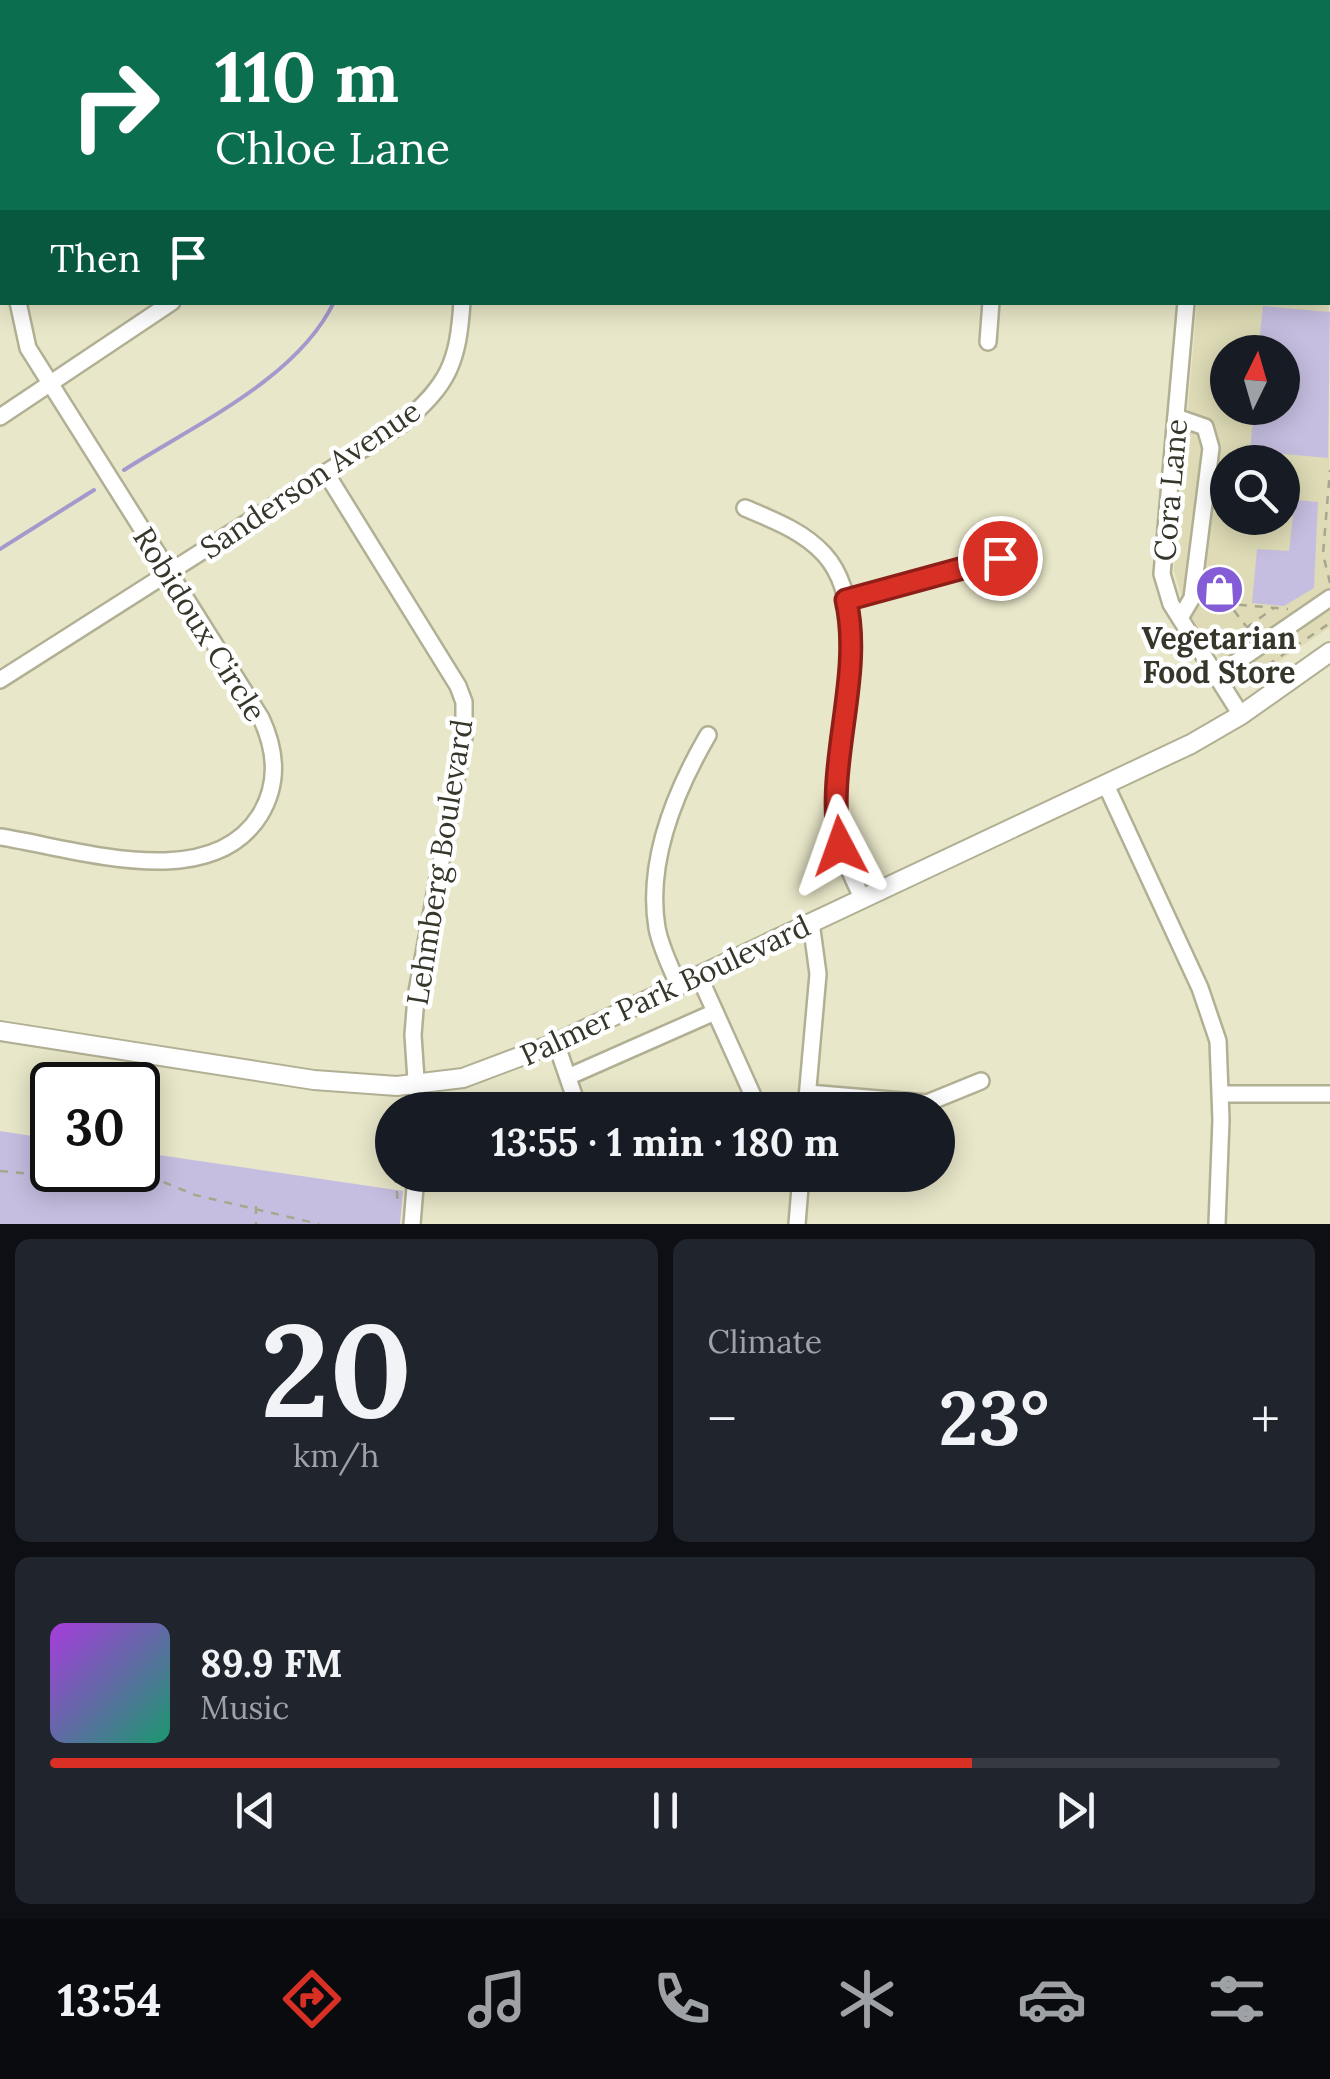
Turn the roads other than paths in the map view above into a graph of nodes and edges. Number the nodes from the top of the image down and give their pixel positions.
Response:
1 (19, 305) edge
2 (168, 305) edge
3 (462, 305) edge
4 (991, 305) edge
5 (1186, 305) edge
6 (988, 342) dead end
7 (50, 386) junction
8 (0, 417) edge
9 (1176, 417) junction
10 (326, 472) junction
11 (745, 508) dead end
12 (1000, 558) dead end
13 (169, 573) junction
14 (1330, 598) edge
15 (846, 600) junction
16 (1180, 618) junction
17 (1330, 652) edge
18 (1216, 676) junction
19 (0, 680) edge
20 (1242, 715) junction
21 (708, 736) dead end
22 (1106, 785) junction
23 (0, 837) edge
24 (862, 898) junction
25 (811, 922) junction
26 (699, 976) junction
27 (679, 986) junction
28 (715, 1012) junction
29 (0, 1031) edge
30 (556, 1043) junction
31 (570, 1076) junction
32 (981, 1081) dead end
33 (416, 1086) junction
34 (416, 1092) edge
35 (574, 1092) edge
36 (746, 1092) edge
37 (808, 1092) edge
38 (954, 1092) edge
39 (1221, 1094) junction
40 (1330, 1094) edge
41 (415, 1192) edge
42 (800, 1192) edge
43 (412, 1224) edge
44 (797, 1224) edge
45 (1217, 1224) edge

1 - 7 street, Robidoux Circle
2 - 7 street
3 - 10 street, Sanderson Avenue
4 - 6 street
5 - 9 street, Cora Lane
7 - 8 street
7 - 13 street, Robidoux Circle
9 - 16 street, Cora Lane
9 - 16 street
10 - 13 street, Sanderson Avenue
10 - 33 street, Lehmberg Boulevard
11 - 15 street
12 - 15 street
13 - 19 street, Sanderson Avenue
13 - 23 street, Robidoux Circle
14 - 18 street
15 - 24 street
16 - 18 street, Cora Lane
17 - 20 main road, Palmer Park Boulevard
18 - 20 street, Cora Lane
20 - 22 main road, Palmer Park Boulevard
21 - 27 street
22 - 24 main road, Palmer Park Boulevard
22 - 39 street
24 - 25 main road, Palmer Park Boulevard
25 - 26 main road, Palmer Park Boulevard
25 - 37 street
26 - 27 main road, Palmer Park Boulevard
26 - 28 street
27 - 30 main road, Palmer Park Boulevard
28 - 31 street
28 - 36 street
29 - 33 main road, Palmer Park Boulevard
30 - 31 street
30 - 33 main road, Palmer Park Boulevard
31 - 35 street
32 - 38 street
33 - 34 street, Lehmberg Boulevard
39 - 40 street
39 - 45 street
41 - 43 street
42 - 44 street

